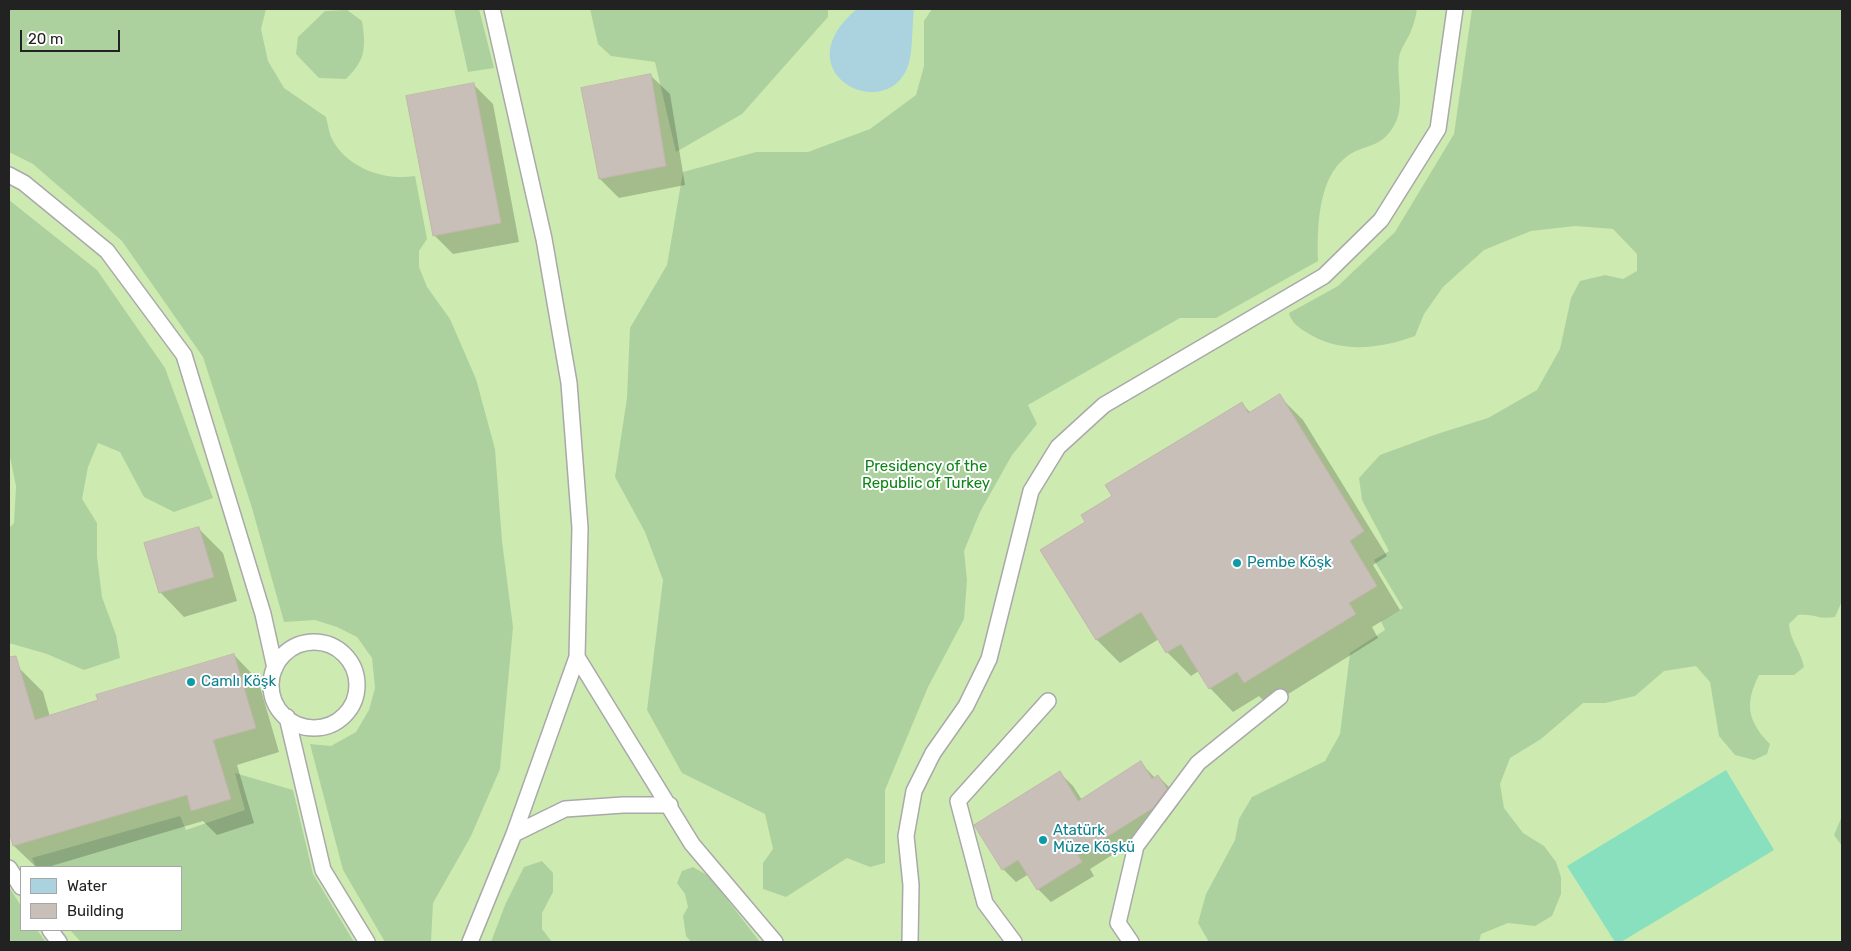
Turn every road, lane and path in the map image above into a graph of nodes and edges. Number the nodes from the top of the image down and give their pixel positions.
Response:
1 (492, 9) edge
2 (1455, 9) edge
3 (9, 175) edge
4 (577, 657) junction
5 (275, 668) junction
6 (1280, 697) dead end
7 (1048, 701) dead end
8 (287, 717) junction
9 (670, 805) junction
10 (514, 834) junction
11 (9, 868) edge
12 (20, 885) edge
13 (51, 931) edge
14 (59, 942) edge
15 (367, 942) edge
16 (470, 942) edge
17 (775, 942) edge
18 (910, 942) edge
19 (1014, 942) edge
20 (1131, 942) edge

1 - 4 lane
2 - 18 lane
3 - 5 lane
4 - 9 lane
4 - 10 lane
5 - 8 lane
5 - 8 lane
6 - 20 lane
7 - 19 lane
8 - 15 lane
9 - 10 lane
9 - 17 lane
10 - 16 lane
11 - 12 lane
13 - 14 lane

